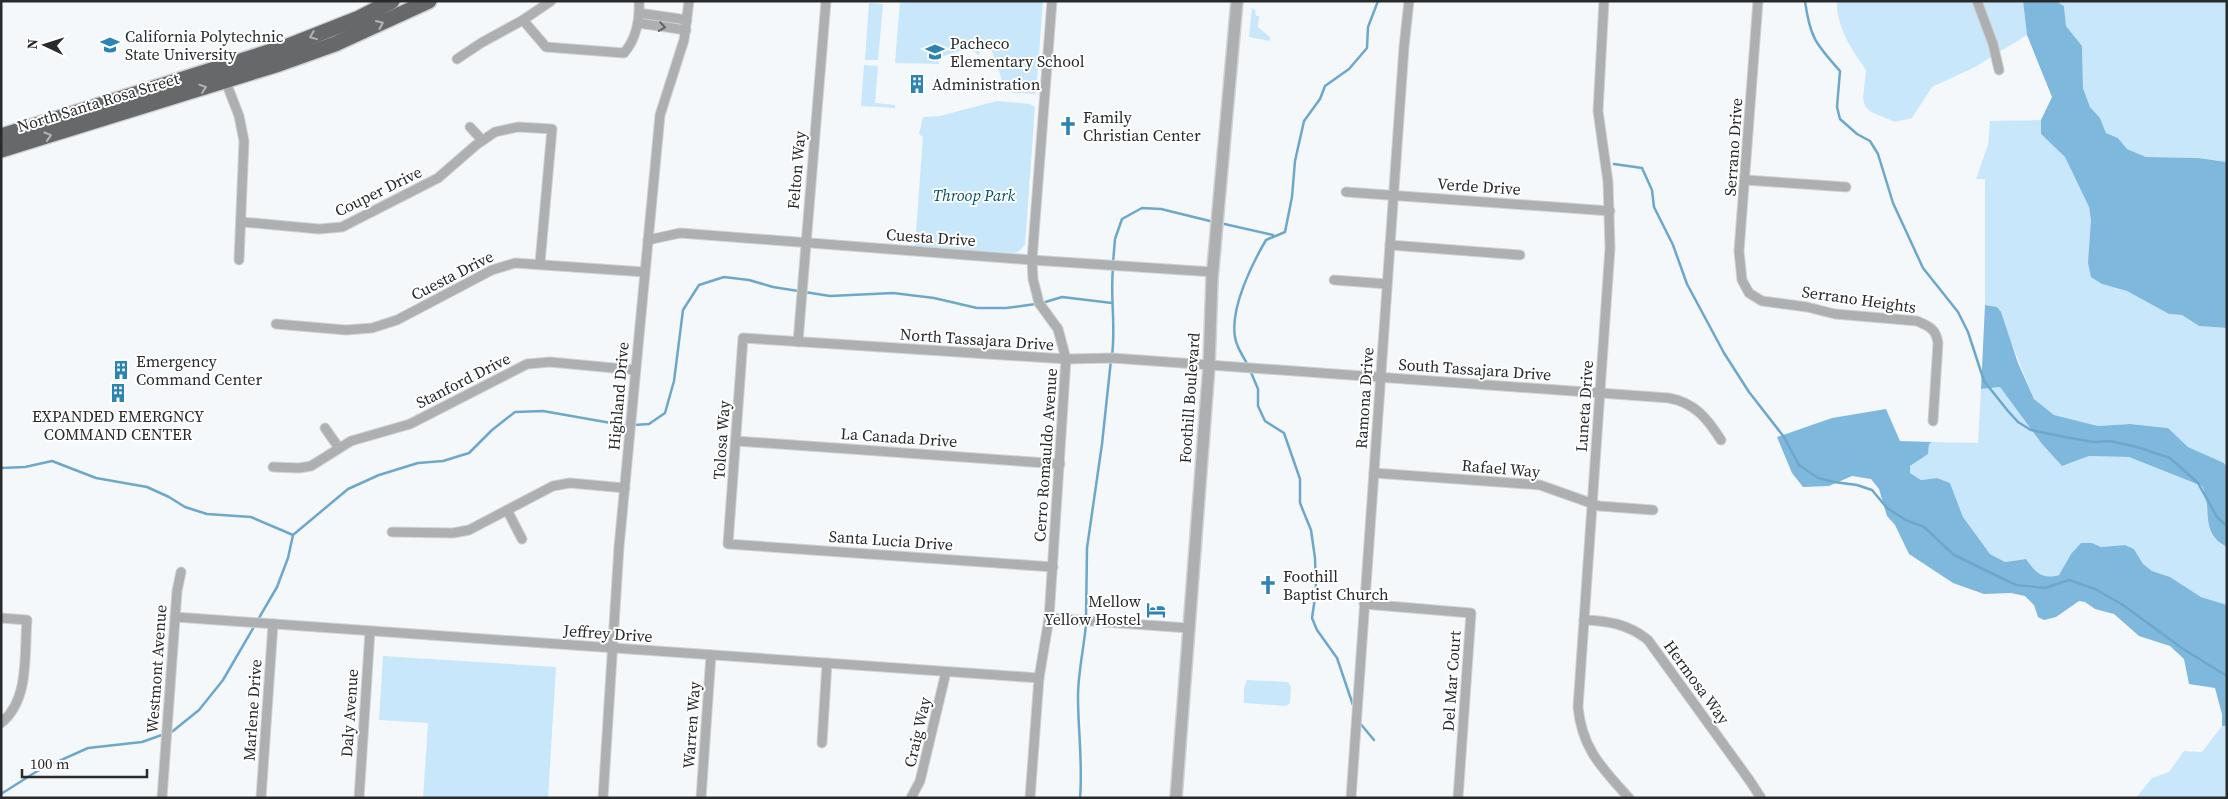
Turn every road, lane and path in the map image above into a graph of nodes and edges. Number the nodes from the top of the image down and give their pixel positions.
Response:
1 (392, 1) edge
2 (429, 1) edge
3 (551, 1) edge
4 (639, 1) edge
5 (689, 1) edge
6 (826, 1) edge
7 (1052, 1) edge
8 (1237, 1) edge
9 (1409, 1) edge
10 (1604, 1) edge
11 (1758, 1) edge
12 (1977, 1) edge
13 (639, 18) junction
14 (523, 20) junction
15 (687, 25) junction
16 (458, 59) dead end
17 (1998, 70) dead end
18 (223, 74) junction
19 (470, 127) dead end
20 (1, 136) edge
21 (482, 140) junction
22 (1, 150) edge
23 (1746, 180) junction
24 (1846, 187) dead end
25 (1346, 192) dead end
26 (1393, 195) junction
27 (1610, 211) junction
28 (242, 222) junction
29 (648, 240) junction
30 (805, 242) junction
31 (1390, 245) junction
32 (1520, 254) dead end
33 (239, 260) dead end
34 (1032, 260) junction
35 (540, 263) junction
36 (644, 272) junction
37 (1213, 272) junction
38 (1334, 280) dead end
39 (1387, 284) junction
40 (1749, 292) joint
41 (276, 324) dead end
42 (743, 338) joint
43 (798, 342) junction
44 (1066, 360) junction
45 (1208, 366) junction
46 (635, 370) junction
47 (1380, 378) junction
48 (1600, 394) junction
49 (1932, 421) dead end
50 (325, 428) dead end
51 (1721, 440) dead end
52 (736, 441) junction
53 (339, 448) junction
54 (1060, 464) junction
55 (273, 467) dead end
56 (1374, 473) junction
57 (625, 488) junction
58 (1592, 504) junction
59 (507, 510) junction
60 (1653, 510) dead end
61 (392, 532) dead end
62 (522, 539) dead end
63 (728, 544) joint
64 (1053, 567) junction
65 (181, 572) dead end
66 (1364, 604) junction
67 (175, 617) junction
68 (1, 618) edge
69 (1049, 618) junction
70 (1584, 620) junction
71 (273, 624) junction
72 (1188, 628) junction
73 (370, 631) junction
74 (613, 648) junction
75 (711, 655) junction
76 (827, 664) junction
77 (946, 672) junction
78 (1039, 678) junction
79 (1, 723) edge
80 (822, 743) dead end
81 (162, 798) edge
82 (261, 798) edge
83 (359, 798) edge
84 (603, 798) edge
85 (701, 798) edge
86 (911, 798) edge
87 (1030, 798) edge
88 (1176, 798) edge
89 (1351, 798) edge
90 (1458, 798) edge
91 (1629, 798) edge
92 (1760, 798) edge

1 -> 18 highway, North Santa Rosa Street
18 -> 2 highway, North Santa Rosa Street
3 - 14 street
4 - 13 street
5 - 15 street, Highland Drive
6 - 30 street, Felton Way
7 - 34 street, Cerro Romauldo Avenue
8 - 37 street, Foothill Boulevard
9 - 26 street, Ramona Drive
10 - 27 street, Luneta Drive
11 - 23 street, Serrano Drive
12 - 17 street
13 - 14 street
13 - 15 street
14 - 16 street
15 - 29 street, Highland Drive
18 - 20 highway, North Santa Rosa Street
22 -> 18 highway, North Santa Rosa Street
18 - 28 street
19 - 21 street
21 - 28 street, Couper Drive
21 - 35 street, Couper Drive
23 - 24 street
23 - 40 street, Serrano Drive
25 - 26 street, Verde Drive
26 - 27 street, Verde Drive
26 - 31 street, Ramona Drive
27 - 48 street, Luneta Drive
28 - 33 street
29 - 30 street, Cuesta Drive
29 - 36 street, Highland Drive
30 - 34 street, Cuesta Drive
30 - 43 street, Felton Way
31 - 32 street
31 - 39 street, Ramona Drive
34 - 37 street, Cuesta Drive
34 - 44 street, Cerro Romauldo Avenue
35 - 36 street, Cuesta Drive
35 - 41 street, Cuesta Drive
36 - 46 street, Highland Drive
37 - 45 street, Foothill Boulevard
38 - 39 street
39 - 47 street, Ramona Drive
40 - 49 street, Serrano Heights
42 - 43 street, North Tassajara Drive
42 - 52 street, Tolosa Way
43 - 44 street, North Tassajara Drive
44 - 45 street, North Tassajara Drive
44 - 54 street, Cerro Romauldo Avenue
45 - 47 street, South Tassajara Drive
45 - 72 street, Foothill Boulevard
46 - 53 street, Stanford Drive
46 - 57 street, Highland Drive
47 - 48 street, South Tassajara Drive
47 - 56 street, Ramona Drive
48 - 51 street, South Tassajara Drive
48 - 58 street, Luneta Drive
50 - 53 street
52 - 54 street, La Canada Drive
52 - 63 street, Tolosa Way
53 - 55 street, Stanford Drive
54 - 64 street, Cerro Romauldo Avenue
56 - 58 street, Rafael Way
56 - 66 street, Ramona Drive
57 - 59 street
57 - 74 street, Highland Drive
58 - 60 street, Rafael Way
58 - 70 street, Luneta Drive
59 - 61 street
59 - 62 street
63 - 64 street, Santa Lucia Drive
64 - 69 street, Cerro Romauldo Avenue
65 - 67 street, Westmont Avenue
66 - 89 street, Ramona Drive
66 - 90 street, Del Mar Court
67 - 71 street, Jeffrey Drive
67 - 81 street, Westmont Avenue
68 - 79 street
69 - 72 street
69 - 78 street, Cerro Romauldo Avenue
70 - 91 street, Luneta Drive
70 - 92 street, Hermosa Way
71 - 73 street, Jeffrey Drive
71 - 82 street, Marlene Drive
72 - 88 street, Foothill Boulevard
73 - 74 street, Jeffrey Drive
73 - 83 street, Daly Avenue
74 - 75 street, Jeffrey Drive
74 - 84 street, Highland Drive
75 - 76 street, Jeffrey Drive
75 - 85 street, Warren Way
76 - 77 street, Jeffrey Drive
76 - 80 street
77 - 78 street, Jeffrey Drive
77 - 86 street, Craig Way
78 - 87 street, Cerro Romauldo Avenue

